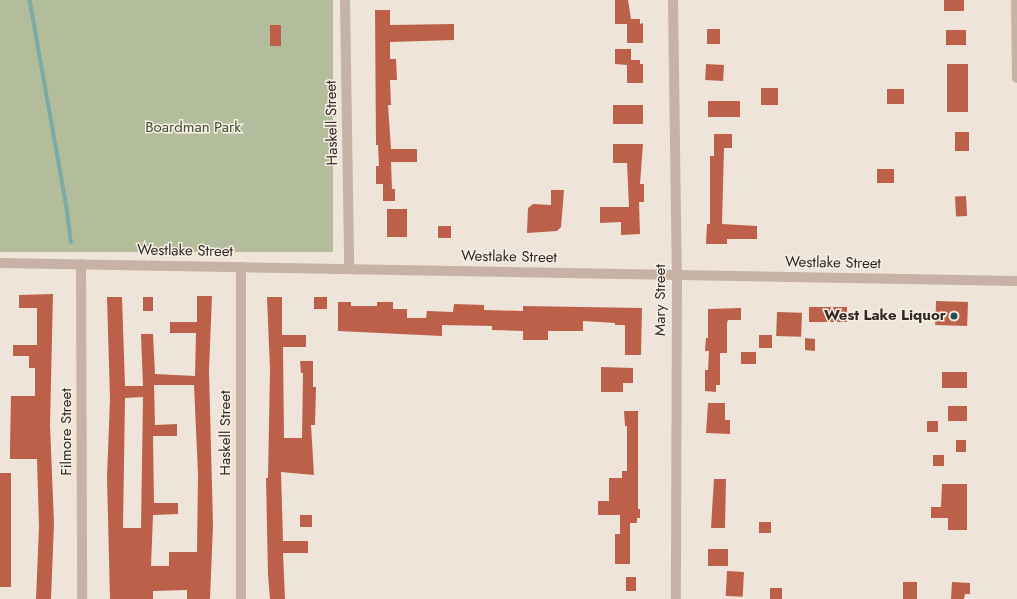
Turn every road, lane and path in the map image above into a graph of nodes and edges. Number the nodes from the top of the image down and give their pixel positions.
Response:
1 (345, 0) edge
2 (673, 0) edge
3 (1016, 0) edge
4 (1017, 78) edge
5 (0, 263) edge
6 (81, 264) junction
7 (241, 267) junction
8 (349, 269) junction
9 (677, 275) junction
10 (1017, 281) edge
11 (82, 599) edge
12 (241, 599) edge
13 (676, 599) edge

1 - 8 street, Haskell Street
2 - 9 street, Mary Street
3 - 4 street
5 - 6 street, Westlake Street
6 - 7 street, Westlake Street
6 - 11 street, Filmore Street
7 - 8 street, Westlake Street
7 - 12 street, Haskell Street
8 - 9 street, Westlake Street
9 - 10 street, Westlake Street
9 - 13 street, Mary Street

